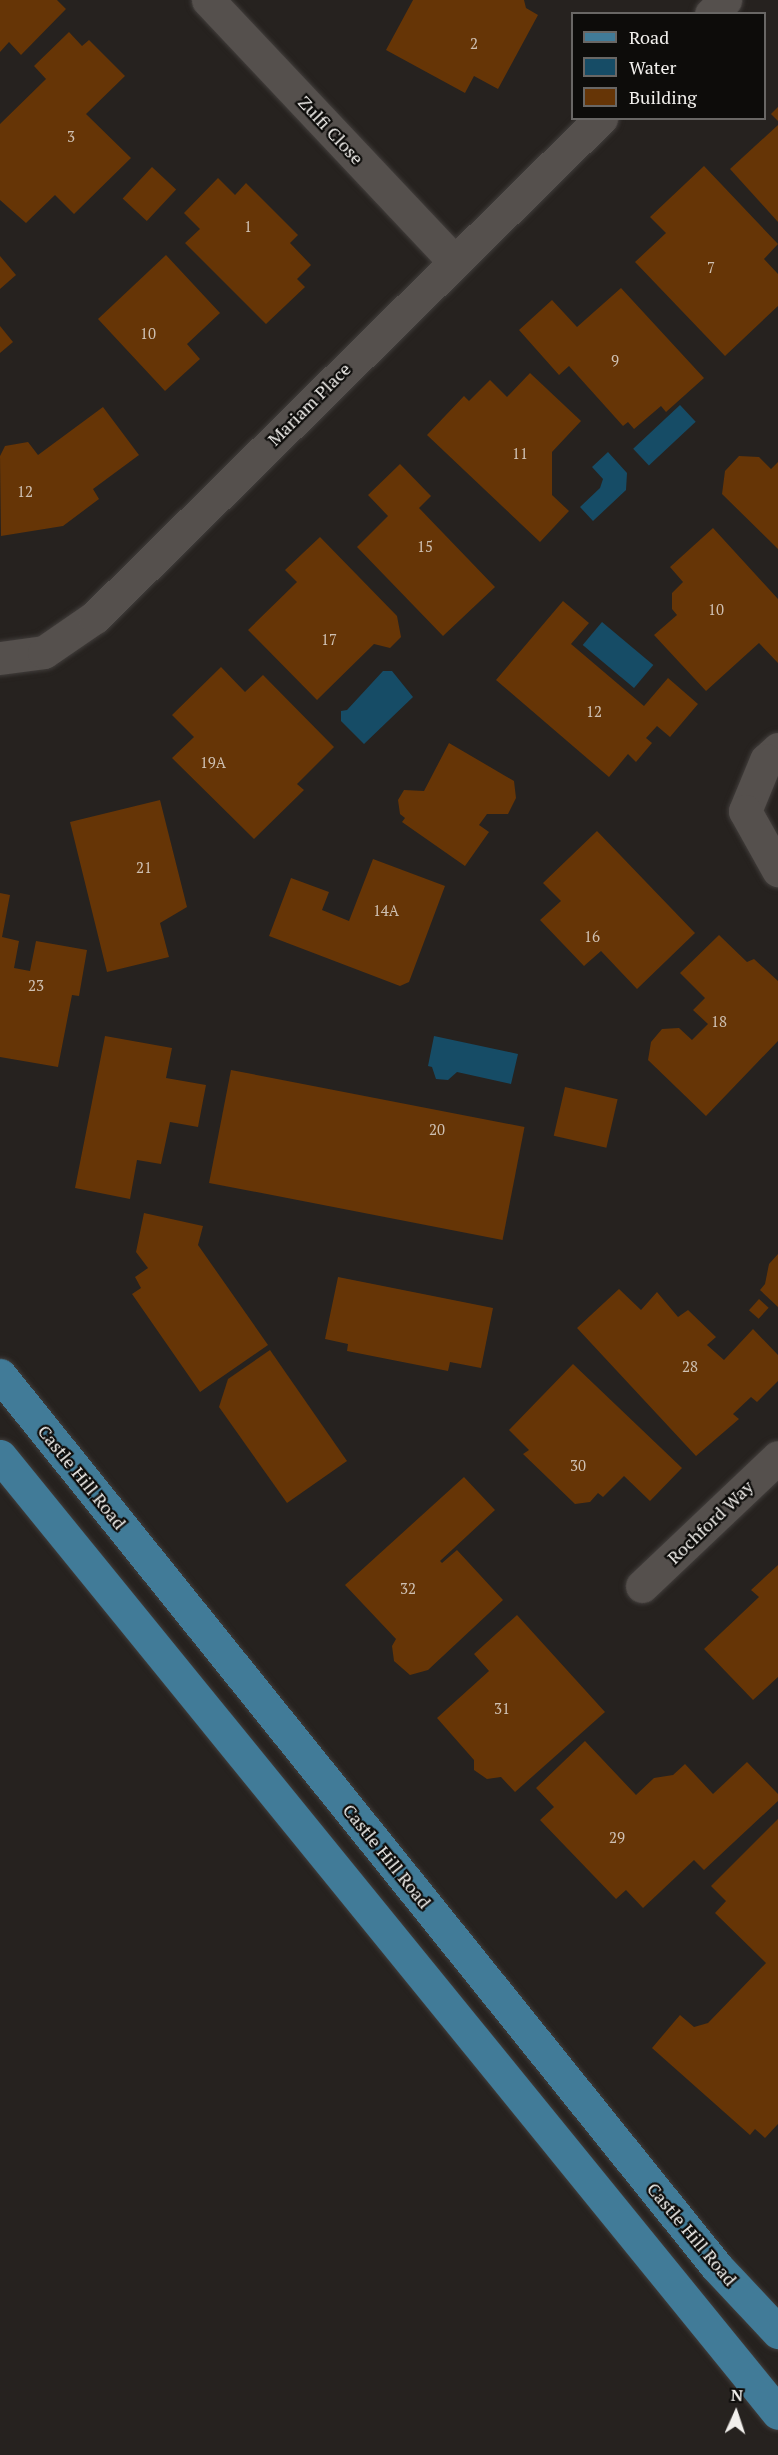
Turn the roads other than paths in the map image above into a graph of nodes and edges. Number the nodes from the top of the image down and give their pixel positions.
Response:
1 (208, 0) edge
2 (725, 0) edge
3 (713, 12) edge
4 (599, 120) edge
5 (453, 260) junction
6 (0, 658) edge
7 (778, 749) edge
8 (778, 870) edge
9 (0, 1375) edge
10 (0, 1456) edge
11 (778, 1457) edge
12 (642, 1586) dead end
13 (778, 2332) edge
14 (778, 2414) edge

1 - 5 street, Zulfi Close
2 - 3 street
4 - 5 street, Mariam Place
5 - 6 street, Mariam Place
7 - 8 street
9 - 13 main road, Castle Hill Road
10 - 14 main road
11 - 12 street, Rochford Way

